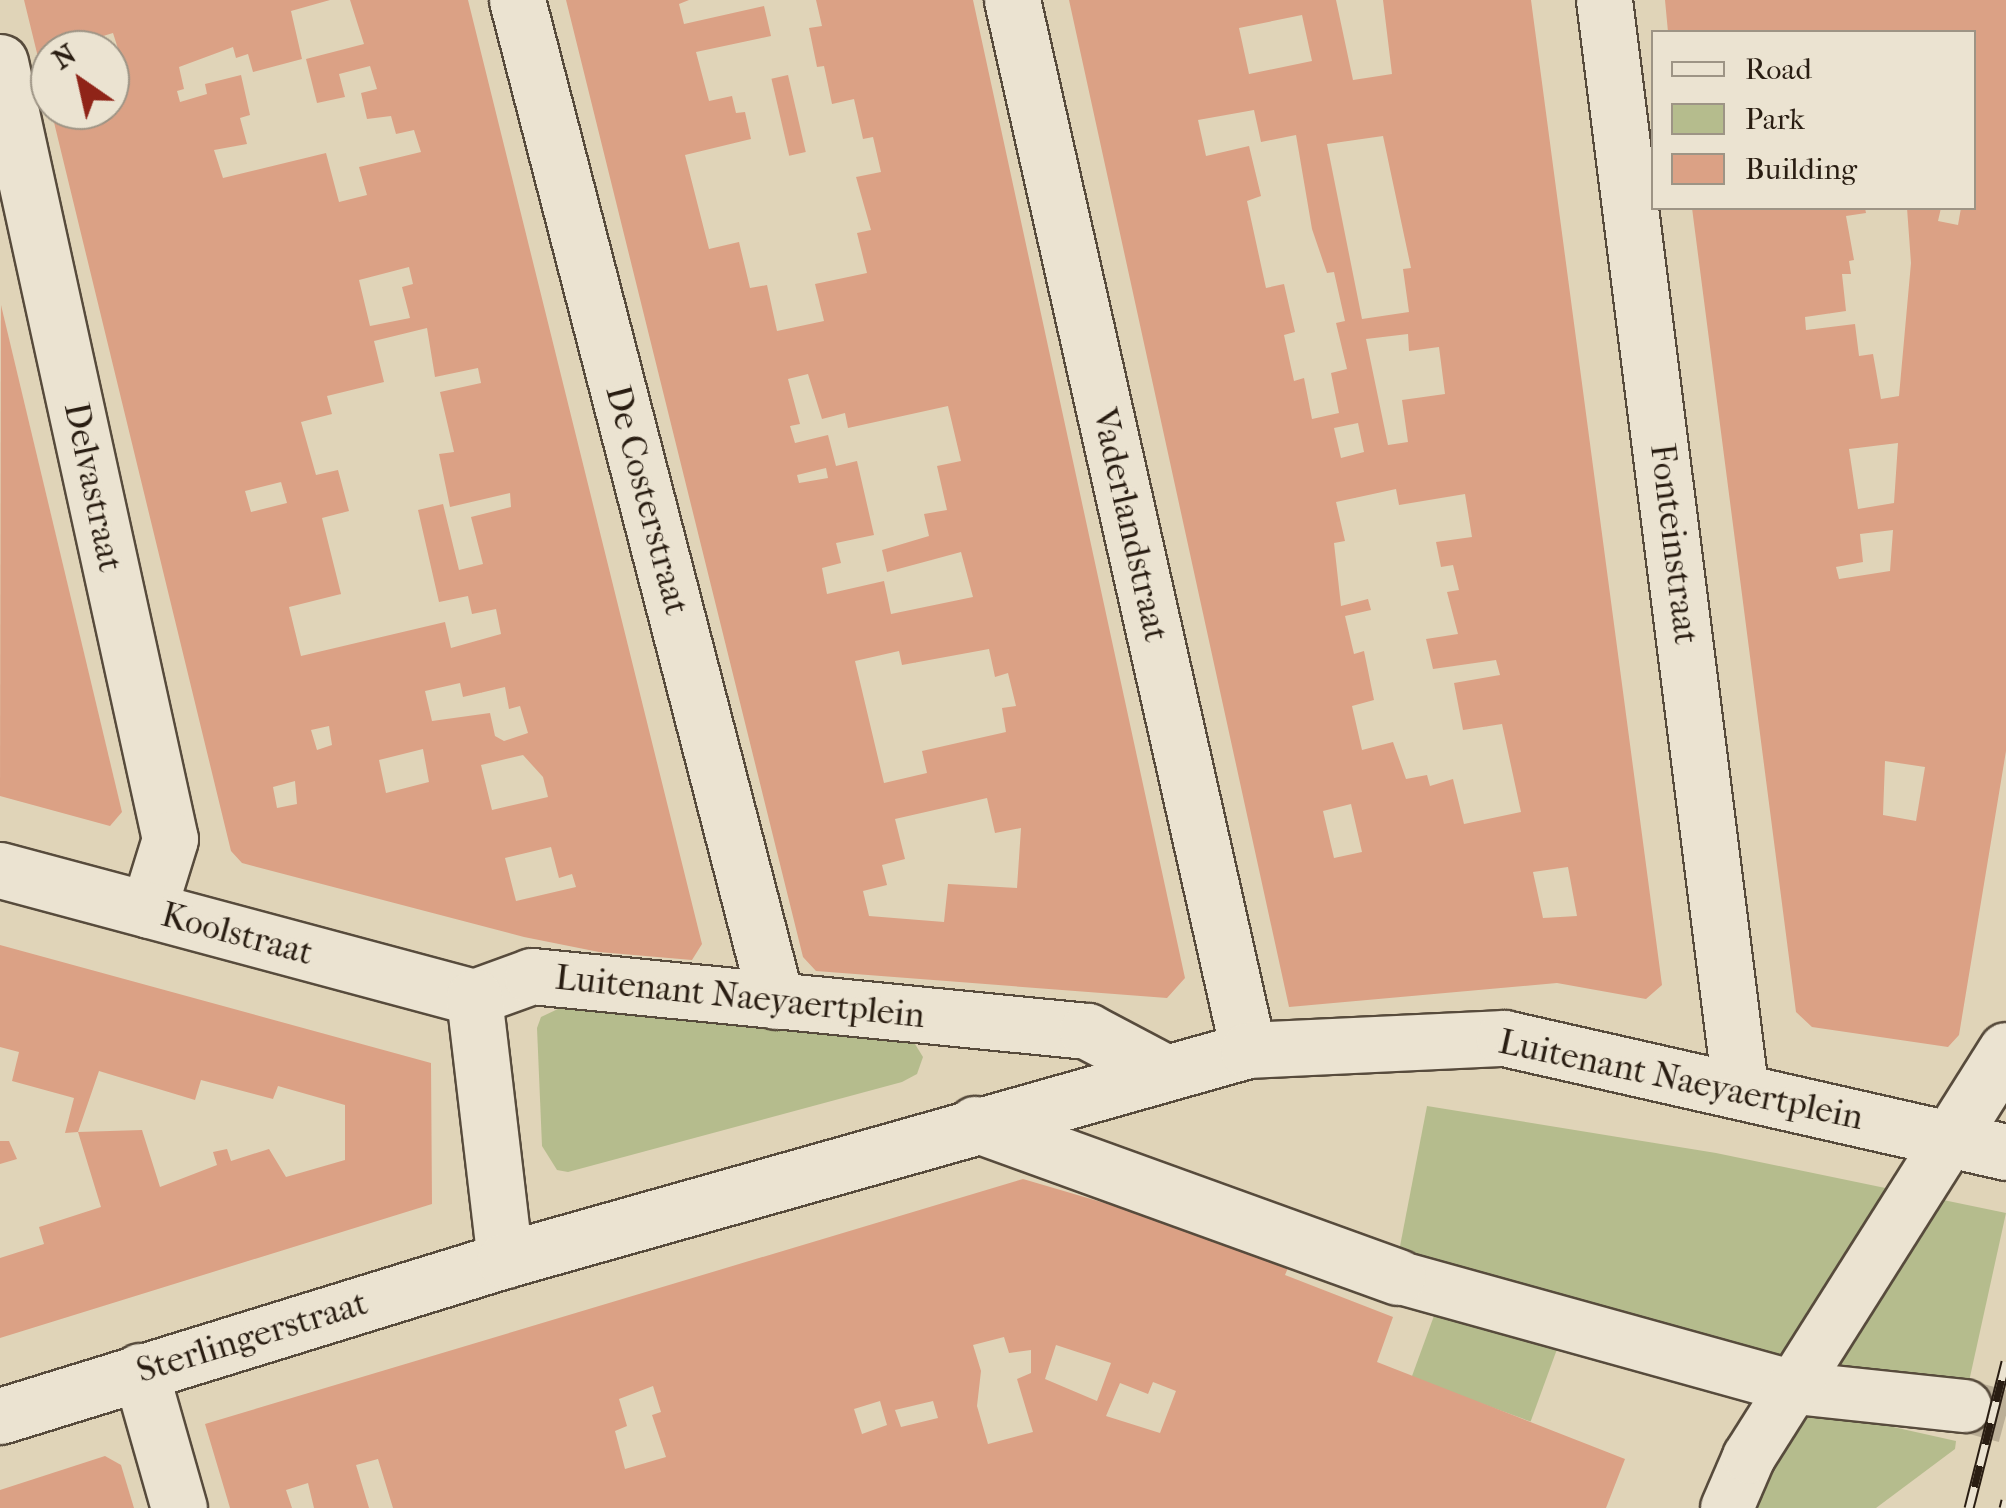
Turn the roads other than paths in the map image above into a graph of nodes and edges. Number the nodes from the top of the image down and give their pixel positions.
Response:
1 (517, 0) edge
2 (1012, 0) edge
3 (1604, 0) edge
4 (0, 62) edge
5 (0, 870) edge
6 (148, 910) junction
7 (474, 997) junction
8 (776, 1001) junction
9 (1248, 1050) junction
10 (2006, 1050) edge
11 (1161, 1070) junction
12 (1740, 1088) junction
13 (975, 1124) junction
14 (1950, 1140) junction
15 (2006, 1152) edge
16 (505, 1260) junction
17 (1397, 1277) joint
18 (140, 1371) junction
19 (1796, 1388) junction
20 (1965, 1406) tunnel mouth
21 (0, 1416) edge
22 (179, 1508) edge
23 (1727, 1508) edge

1 - 8 street, De Costerstraat
2 - 9 street, Vaderlandstraat
3 - 12 street, Fonteinstraat
4 - 6 street, Delvastraat
5 - 6 street, Koolstraat
6 - 7 street, Koolstraat
7 - 8 street, Luitenant Naeyaertplein
7 - 16 street
8 - 11 street, Luitenant Naeyaertplein
9 - 11 street, Luitenant Naeyaertplein
9 - 12 street, Luitenant Naeyaertplein
10 - 14 street
11 - 13 street
12 - 14 street, Luitenant Naeyaertplein
13 - 16 street
13 - 17 street
14 - 15 street, Luitenant Naeyaertplein
14 - 19 street
16 - 18 street, Sterlingerstraat
17 - 19 street
18 - 21 street, Sterlingerstraat
18 - 22 street
19 - 20 street
19 - 23 street

